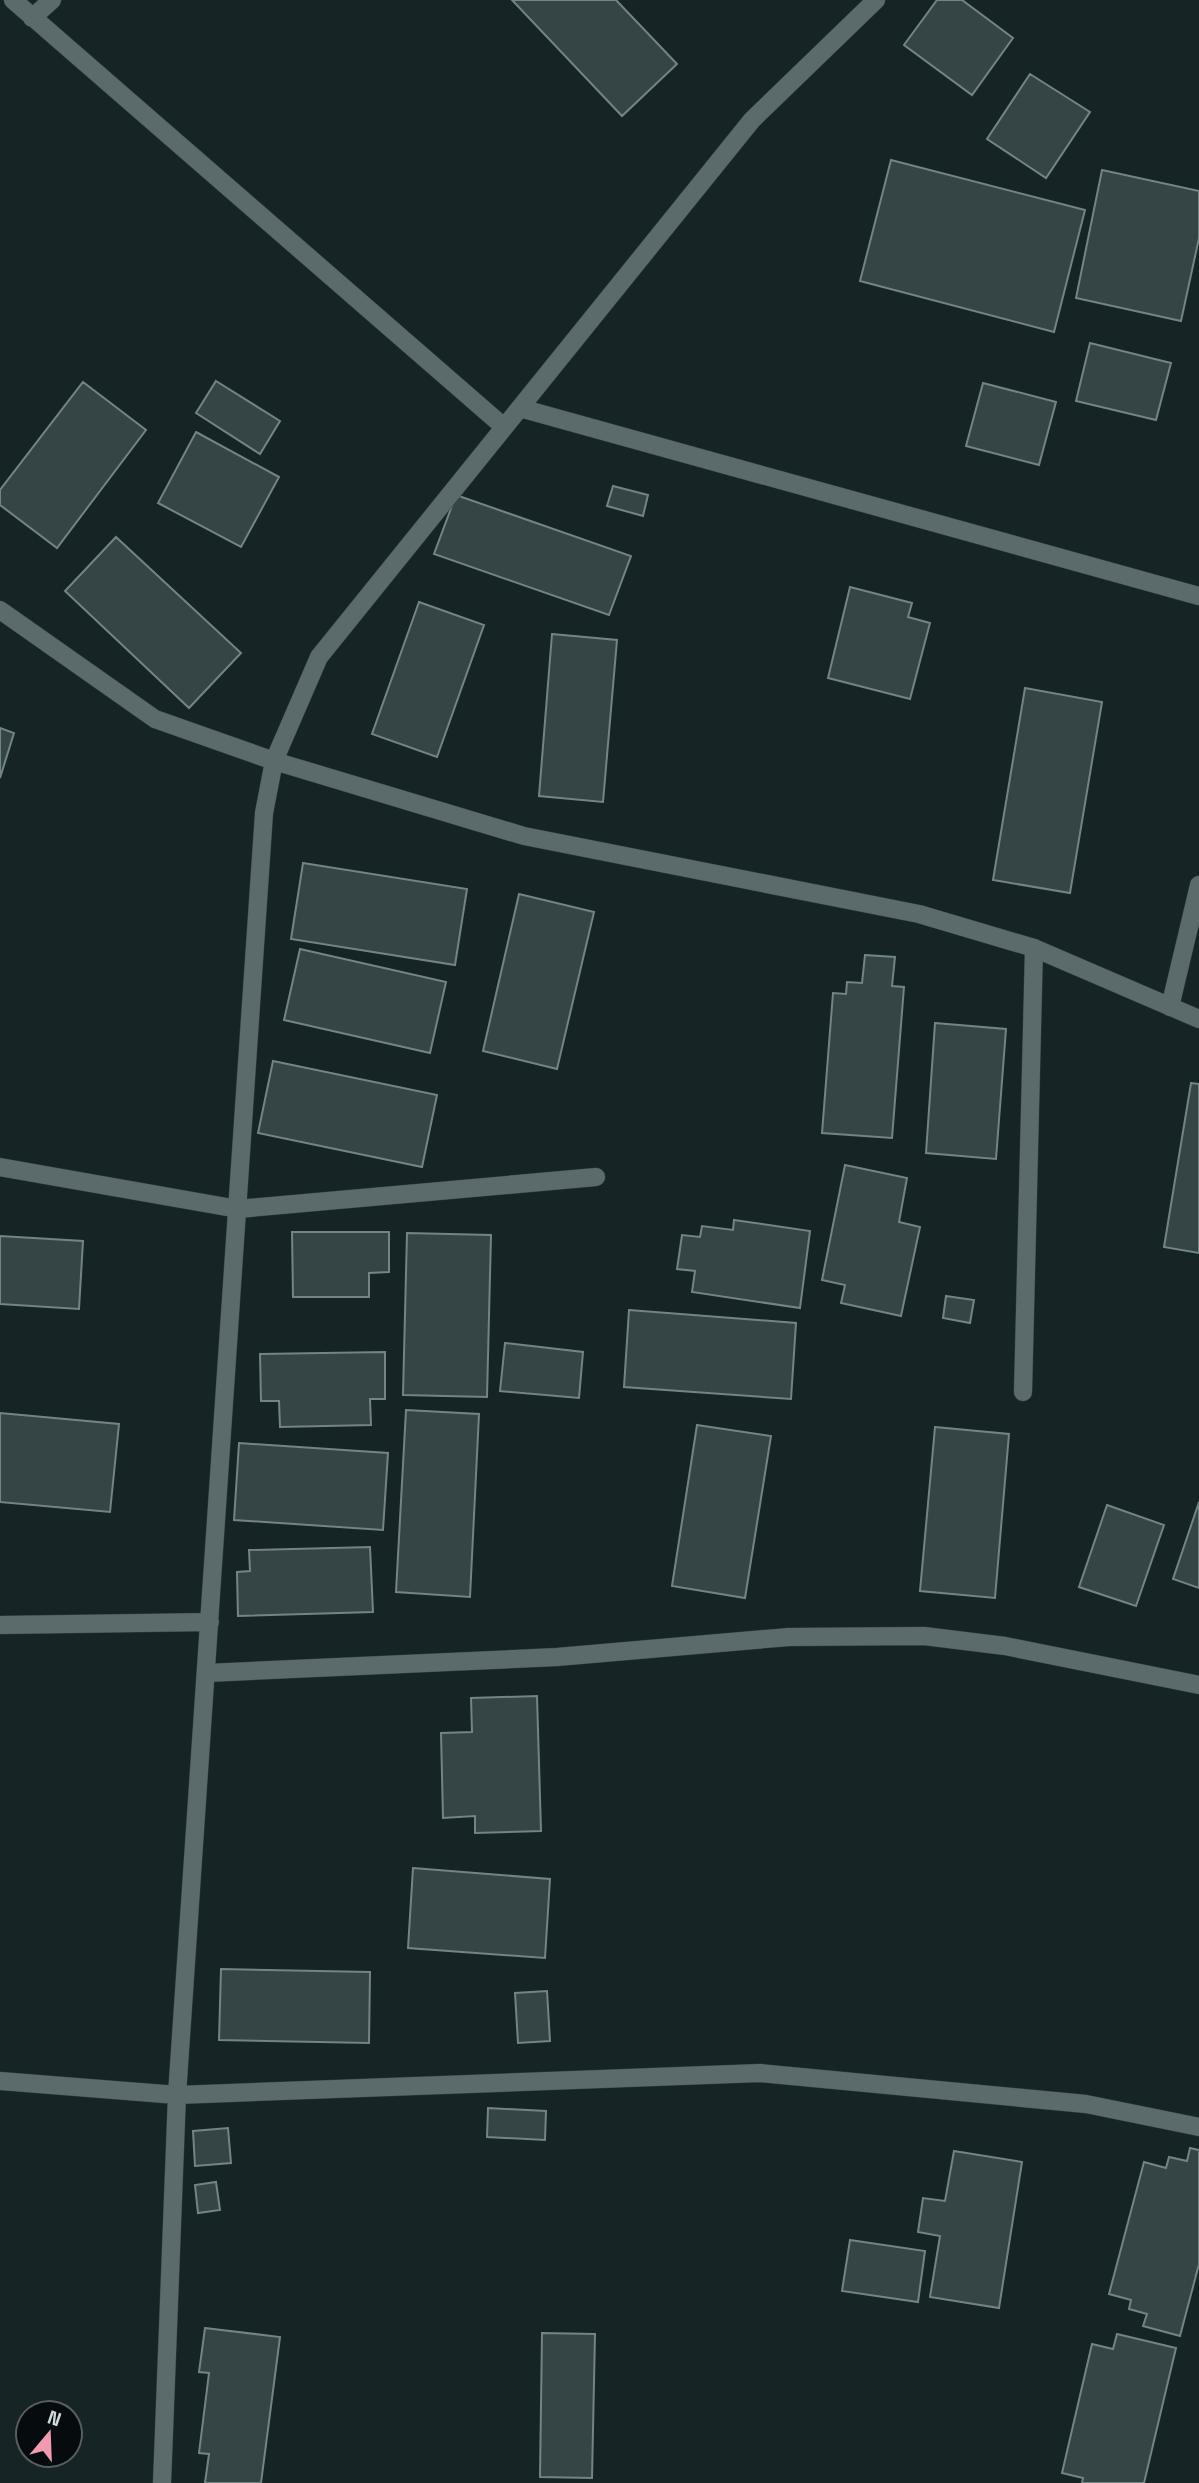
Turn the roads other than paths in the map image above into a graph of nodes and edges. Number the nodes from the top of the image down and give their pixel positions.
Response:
1 (13, 0) edge
2 (52, 0) edge
3 (876, 0) edge
4 (32, 18) junction
5 (520, 408) junction
6 (504, 427) junction
7 (1199, 596) edge
8 (0, 610) edge
9 (274, 761) junction
10 (1199, 885) edge
11 (1034, 948) junction
12 (1170, 1007) junction
13 (1199, 1019) edge
14 (0, 1167) edge
15 (596, 1177) dead end
16 (237, 1209) junction
17 (1023, 1392) dead end
18 (210, 1622) junction
19 (0, 1625) edge
20 (206, 1672) junction
21 (1199, 1685) edge
22 (0, 2081) edge
23 (177, 2095) junction
24 (1199, 2127) edge
25 (162, 2483) edge

1 - 4 street
2 - 4 street
3 - 5 street
4 - 6 street
5 - 6 street
5 - 7 street
6 - 9 street
8 - 9 street
9 - 11 street
9 - 16 street
10 - 12 street
11 - 12 street
11 - 17 street
12 - 13 street
14 - 16 street
15 - 16 street
16 - 18 street
18 - 19 street
18 - 20 street
20 - 21 street
20 - 23 street
22 - 23 street
23 - 24 street
23 - 25 street

